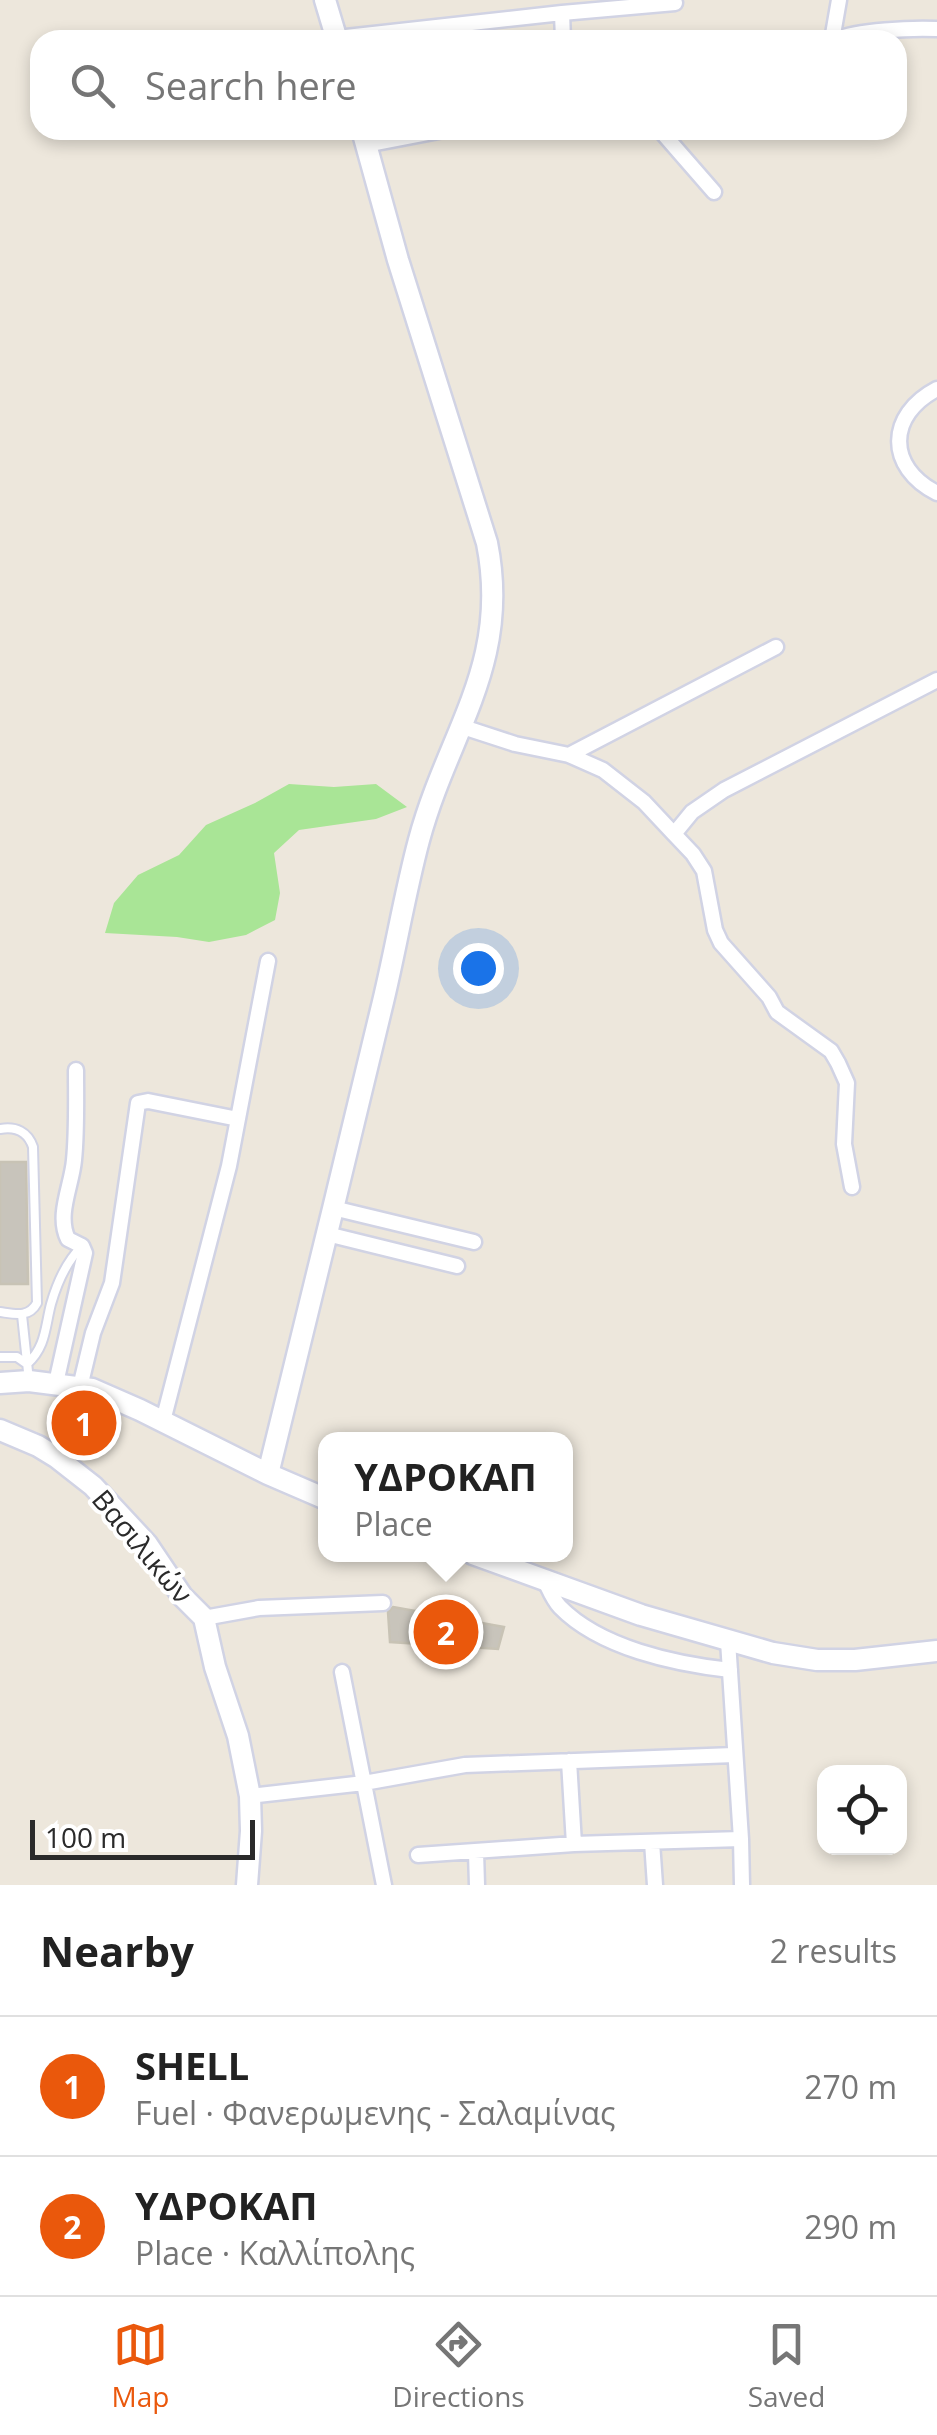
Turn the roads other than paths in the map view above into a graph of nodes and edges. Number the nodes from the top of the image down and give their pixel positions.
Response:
1 (325, 0) edge
2 (838, 0) edge
3 (675, 3) dead end
4 (562, 13) junction
5 (473, 24) junction
6 (937, 29) edge
7 (334, 30) edge
8 (419, 30) edge
9 (474, 30) edge
10 (563, 30) edge
11 (834, 30) edge
12 (907, 31) edge
13 (365, 140) edge
14 (669, 140) edge
15 (714, 192) dead end
16 (937, 389) edge
17 (937, 493) edge
18 (776, 646) dead end
19 (937, 680) edge
20 (463, 727) junction
21 (569, 755) junction
22 (674, 834) junction
23 (268, 961) dead end
24 (76, 1070) dead end
25 (238, 1119) junction
26 (0, 1129) edge
27 (852, 1187) dead end
28 (333, 1208) junction
29 (327, 1234) junction
30 (474, 1242) dead end
31 (82, 1246) junction
32 (457, 1266) dead end
33 (0, 1312) edge
34 (22, 1315) junction
35 (0, 1357) edge
36 (28, 1372) junction
37 (0, 1383) edge
38 (56, 1383) junction
39 (80, 1387) junction
40 (162, 1421) junction
41 (0, 1430) edge
42 (268, 1474) junction
43 (318, 1496) edge
44 (495, 1562) edge
45 (544, 1580) junction
46 (384, 1602) dead end
47 (204, 1618) junction
48 (728, 1641) junction
49 (937, 1650) edge
50 (730, 1670) junction
51 (342, 1672) dead end
52 (734, 1755) junction
53 (568, 1762) junction
54 (364, 1783) junction
55 (250, 1796) junction
56 (741, 1840) junction
57 (652, 1842) junction
58 (574, 1844) junction
59 (476, 1852) junction
60 (418, 1855) dead end
61 (248, 1885) edge
62 (384, 1885) edge
63 (478, 1885) edge
64 (655, 1885) edge
65 (742, 1885) edge

1 - 7 street
2 - 11 street
3 - 4 street
4 - 5 street
4 - 10 street
5 - 8 street
5 - 9 street
6 - 12 street
13 - 20 street
14 - 15 street
16 - 17 street
18 - 21 street
19 - 22 street
20 - 21 street
20 - 28 street
21 - 22 street
22 - 27 street
23 - 25 street
24 - 31 street
25 - 39 street
25 - 40 street
26 - 34 lane
28 - 29 street
28 - 30 street
29 - 32 street
29 - 42 street
31 - 36 lane
31 - 38 street
33 - 34 lane
34 - 36 lane
35 - 36 lane
36 - 37 street
36 - 38 street
38 - 39 street
39 - 40 street
40 - 42 street
41 - 47 street, Βασιλικών
42 - 43 street
44 - 45 street
45 - 48 street
45 - 50 street
46 - 47 street
47 - 55 street, Βασιλικών
48 - 49 street
48 - 50 street
50 - 52 street
51 - 54 street
52 - 53 street
52 - 56 street
53 - 54 street
53 - 58 street
54 - 55 street
54 - 62 street
55 - 61 street, Βασιλικών
56 - 57 street
56 - 65 street
57 - 58 street
57 - 64 street
58 - 59 street
59 - 60 street
59 - 63 street

